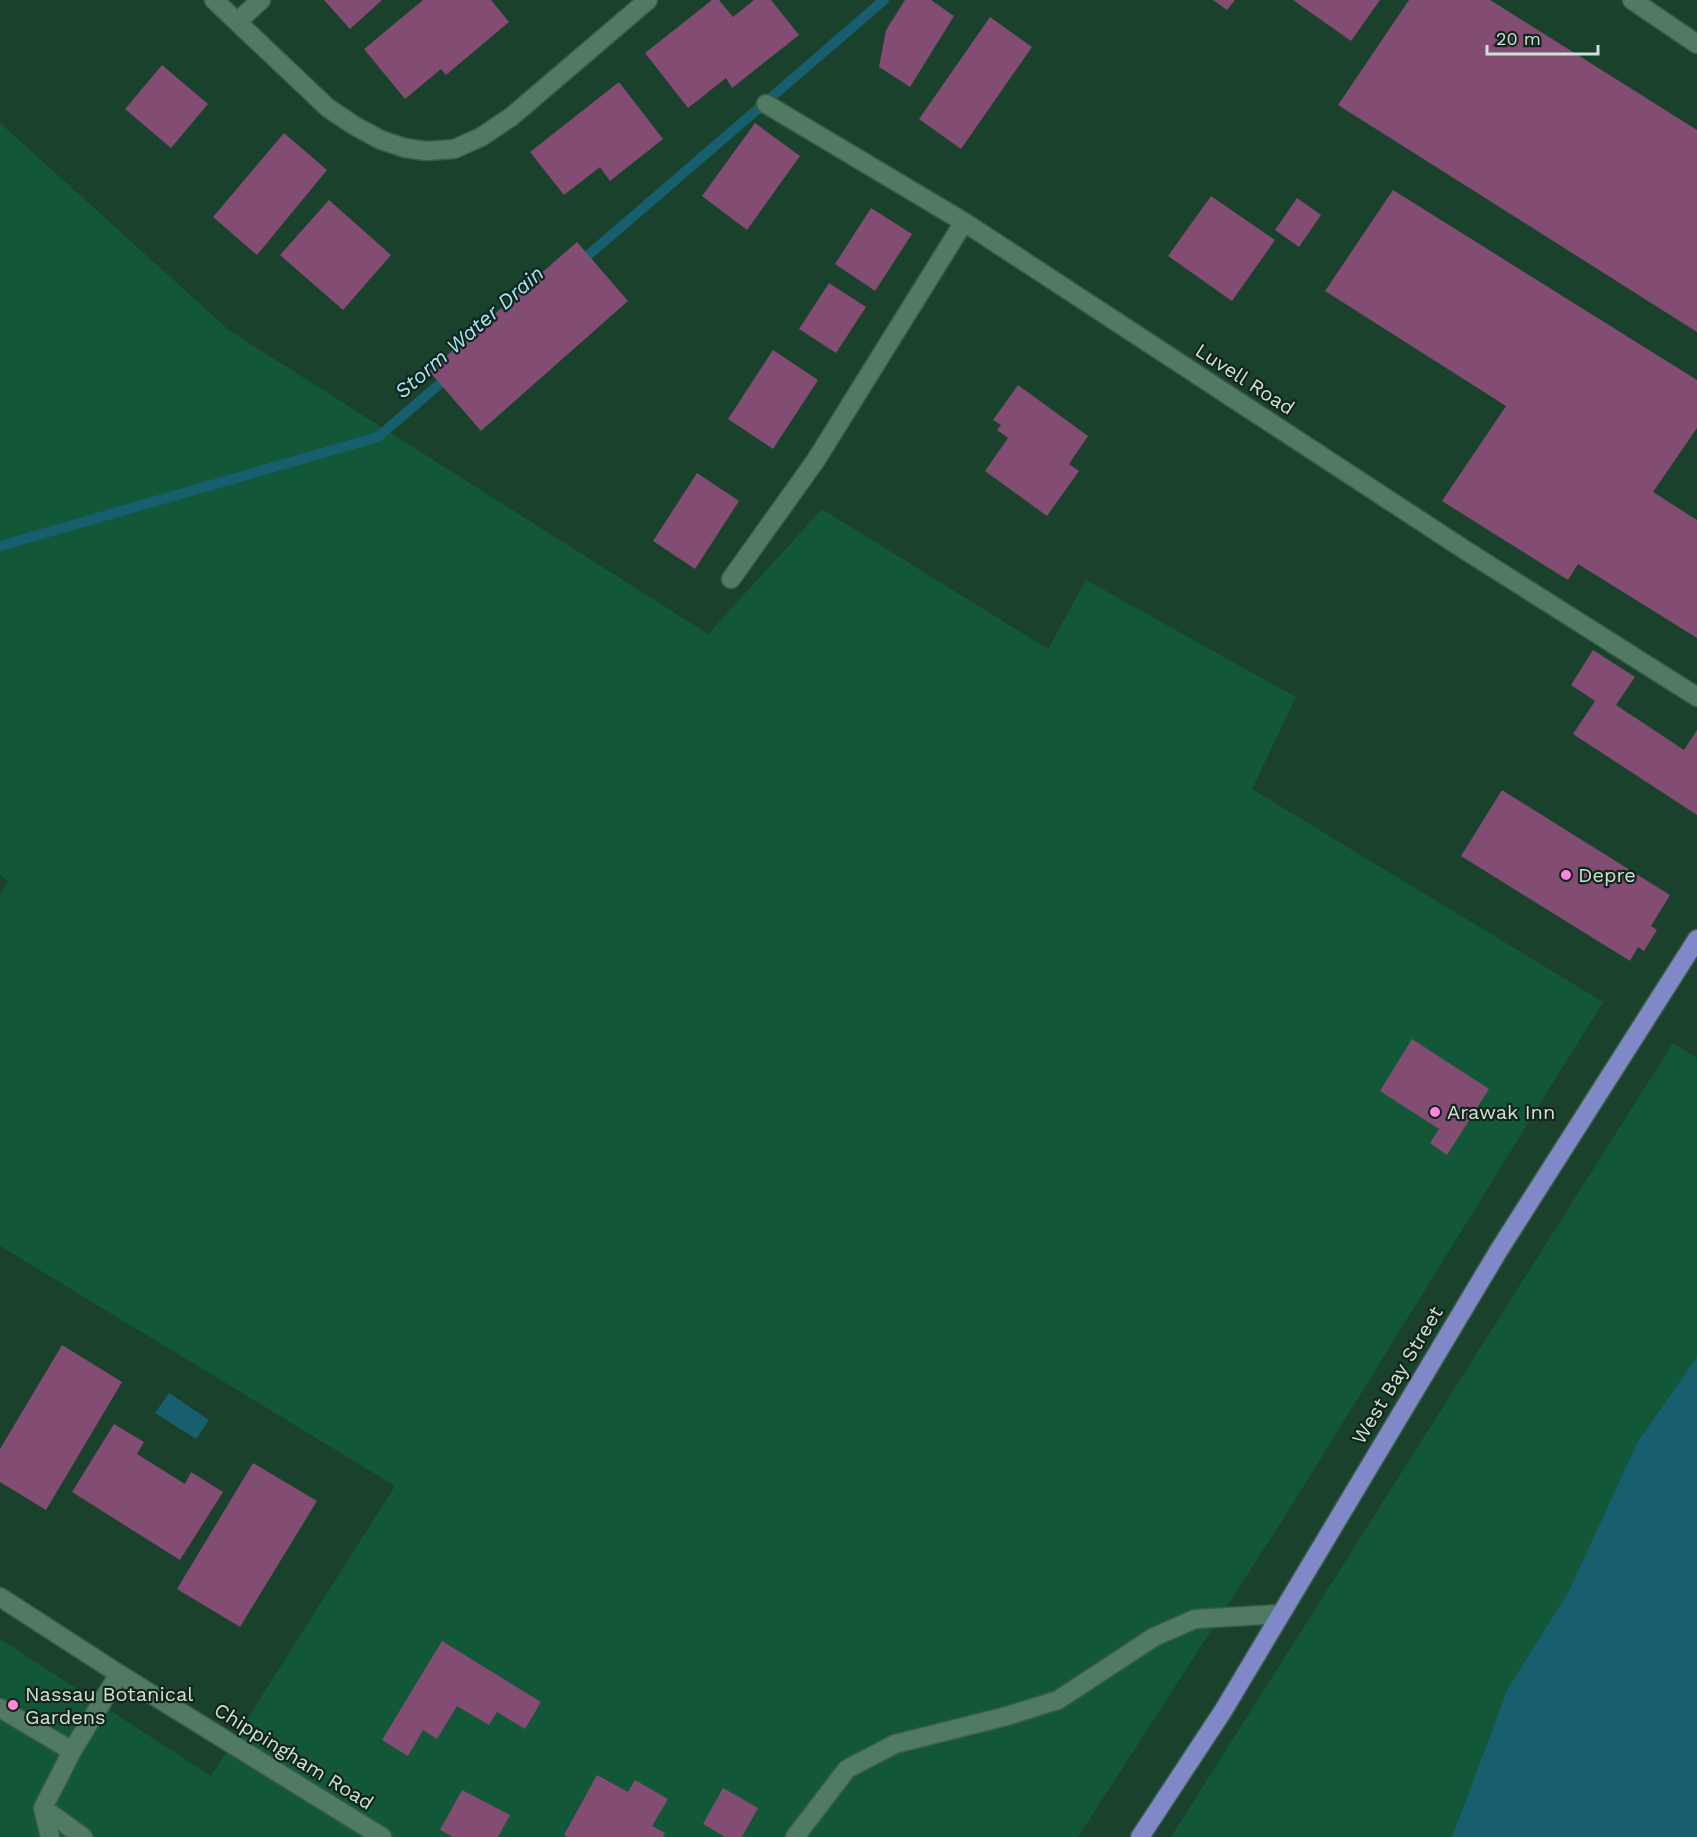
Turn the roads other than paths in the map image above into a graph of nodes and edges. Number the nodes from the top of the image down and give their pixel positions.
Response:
1 (214, 0) edge
2 (261, 0) edge
3 (648, 0) edge
4 (1632, 0) edge
5 (237, 22) junction
6 (1697, 44) edge
7 (766, 104) dead end
8 (963, 222) junction
9 (731, 579) dead end
10 (1697, 697) edge
11 (1697, 939) edge
12 (0, 1597) edge
13 (1280, 1614) junction
14 (119, 1674) junction
15 (0, 1708) edge
16 (72, 1751) junction
17 (43, 1808) junction
18 (50, 1837) edge
19 (83, 1837) edge
20 (382, 1837) edge
21 (795, 1837) edge
22 (1140, 1837) edge

1 - 5 street
2 - 5 street
3 - 5 street
4 - 6 street
7 - 8 street, Luvell Road
8 - 9 street
8 - 10 street, Luvell Road
11 - 13 highway, West Bay Street
12 - 14 street, Chippingham Road
13 - 21 street
13 - 22 highway, West Bay Street
14 - 16 street
14 - 20 street, Chippingham Road
15 - 16 street
16 - 17 street
17 - 18 street
17 - 19 street

